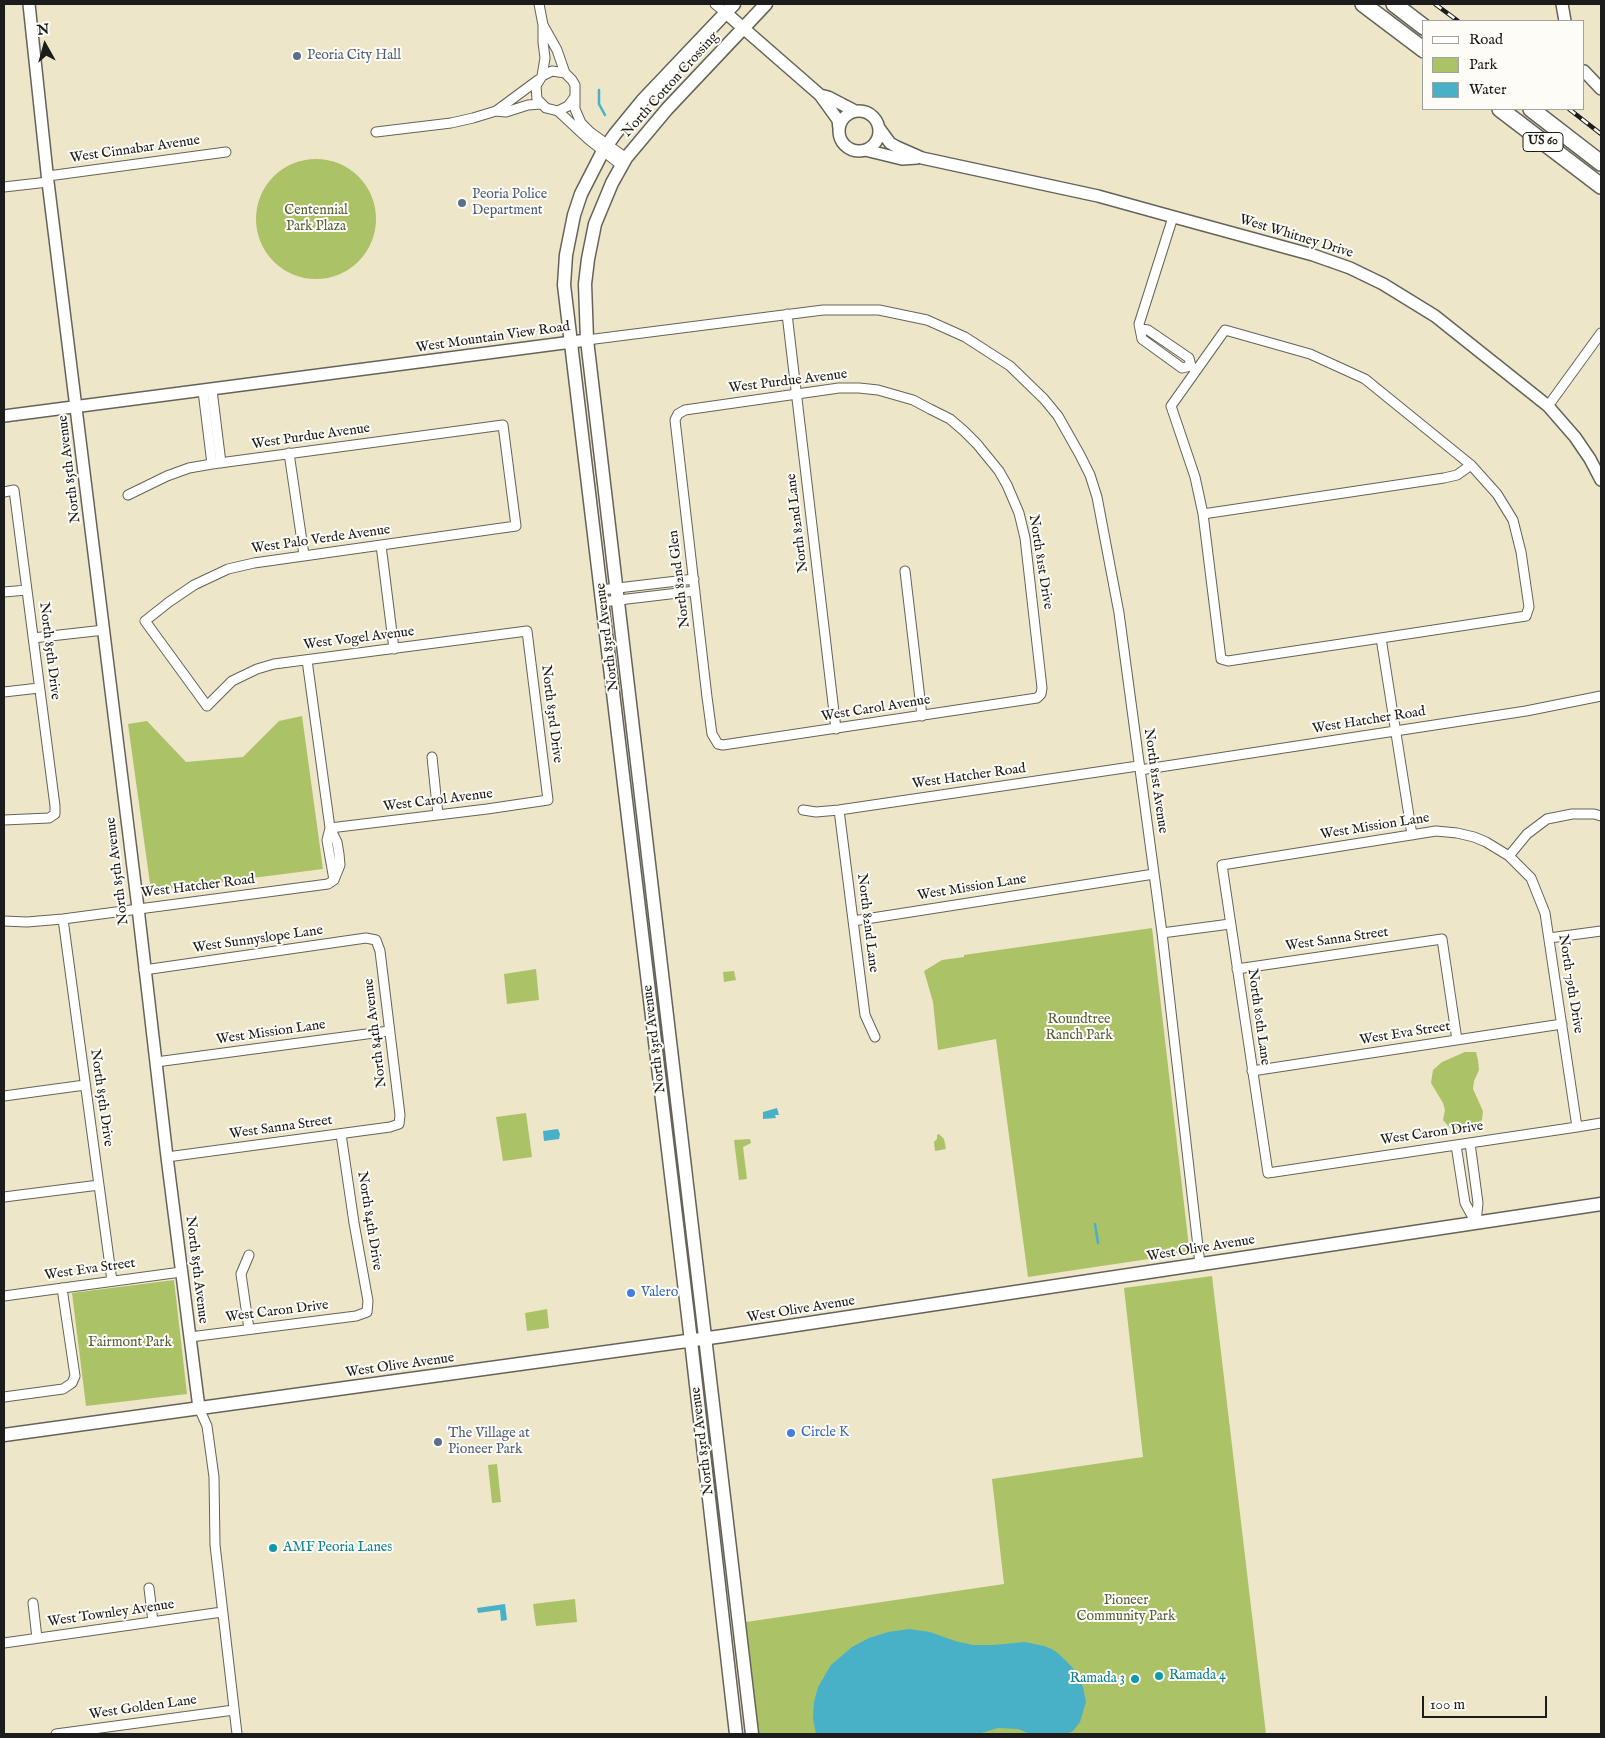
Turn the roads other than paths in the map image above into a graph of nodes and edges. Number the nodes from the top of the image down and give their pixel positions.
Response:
1 (29, 4) edge
2 (539, 4) edge
3 (715, 4) edge
4 (766, 4) edge
5 (1363, 4) edge
6 (1394, 4) edge
7 (1562, 4) edge
8 (730, 8) edge
9 (1565, 20) edge
10 (543, 25) junction
11 (1422, 25) edge
12 (743, 28) junction
13 (1422, 48) edge
14 (1585, 72) edge
15 (565, 73) junction
16 (540, 78) junction
17 (1601, 89) edge
18 (820, 95) junction
19 (574, 98) junction
20 (541, 104) junction
21 (1501, 110) edge
22 (1533, 110) edge
23 (496, 111) junction
24 (558, 111) junction
25 (855, 111) junction
26 (879, 128) junction
27 (839, 129) junction
28 (376, 132) dead end
29 (605, 148) junction
30 (865, 150) junction
31 (226, 152) dead end
32 (922, 158) junction
33 (624, 162) junction
34 (1601, 164) edge
35 (48, 179) junction
36 (1601, 186) edge
37 (4, 187) edge
38 (1173, 217) junction
39 (591, 239) junction
40 (567, 248) junction
41 (787, 314) junction
42 (1601, 332) edge
43 (587, 340) junction
44 (571, 342) junction
45 (980, 346) joint
46 (1194, 368) junction
47 (208, 391) junction
48 (797, 394) junction
49 (77, 406) junction
50 (1548, 406) junction
51 (930, 409) joint
52 (678, 414) joint
53 (4, 416) edge
54 (289, 454) junction
55 (216, 463) junction
56 (1471, 465) junction
57 (1601, 480) edge
58 (4, 492) edge
59 (128, 495) dead end
60 (1203, 514) junction
61 (516, 526) joint
62 (382, 545) junction
63 (304, 555) junction
64 (905, 570) dead end
65 (694, 579) junction
66 (27, 590) junction
67 (4, 592) edge
68 (695, 592) junction
69 (618, 594) junction
70 (602, 596) junction
71 (104, 630) junction
72 (527, 631) joint
73 (33, 638) junction
74 (1381, 638) junction
75 (394, 649) junction
76 (307, 660) junction
77 (39, 688) junction
78 (4, 692) edge
79 (1041, 694) joint
80 (1601, 696) edge
81 (207, 706) joint
82 (922, 716) junction
83 (836, 729) junction
84 (1397, 730) junction
85 (715, 740) joint
86 (432, 757) dead end
87 (1139, 768) junction
88 (548, 800) joint
89 (803, 810) dead end
90 (839, 810) junction
91 (438, 815) junction
92 (1601, 816) edge
93 (4, 820) edge
94 (330, 828) junction
95 (1412, 835) junction
96 (1508, 856) junction
97 (1222, 865) joint
98 (1154, 874) junction
99 (138, 908) junction
100 (63, 918) junction
101 (4, 921) edge
102 (853, 921) junction
103 (1230, 924) junction
104 (1601, 931) edge
105 (1162, 933) junction
106 (1549, 938) junction
107 (376, 940) joint
108 (1237, 969) junction
109 (144, 970) junction
110 (1562, 1024) junction
111 (389, 1031) junction
112 (876, 1037) dead end
113 (1457, 1040) junction
114 (156, 1062) junction
115 (1252, 1071) junction
116 (85, 1085) junction
117 (4, 1096) edge
118 (680, 1120) junction
119 (664, 1122) junction
120 (1601, 1123) edge
121 (398, 1124) joint
122 (1577, 1127) junction
123 (341, 1134) junction
124 (1470, 1143) junction
125 (1456, 1145) junction
126 (167, 1158) junction
127 (1268, 1173) joint
128 (99, 1184) junction
129 (4, 1197) edge
130 (1601, 1204) edge
131 (1476, 1223) junction
132 (249, 1255) dead end
133 (1200, 1264) junction
134 (181, 1272) junction
135 (112, 1281) junction
136 (62, 1288) junction
137 (4, 1296) edge
138 (367, 1312) joint
139 (249, 1329) junction
140 (190, 1337) junction
141 (706, 1339) junction
142 (691, 1341) junction
143 (4, 1397) edge
144 (199, 1408) junction
145 (4, 1435) edge
146 (148, 1588) dead end
147 (33, 1603) dead end
148 (738, 1605) junction
149 (721, 1608) junction
150 (222, 1612) junction
151 (153, 1622) junction
152 (37, 1638) junction
153 (4, 1643) edge
154 (234, 1710) junction
155 (56, 1734) edge
156 (237, 1734) edge
157 (736, 1734) edge
158 (752, 1734) edge

1 - 35 street, North 85th Avenue
2 - 10 street
3 - 8 street
4 - 12 main road, North Cotton Crossing
5 - 13 highway
6 - 11 highway
7 - 9 street
8 - 12 street, West Whitney Drive
8 - 29 main road, North Cotton Crossing
10 - 15 street
10 - 16 street
12 - 18 street, West Whitney Drive
12 - 33 main road, North Cotton Crossing
14 - 17 street
15 - 16 street
15 - 19 street
16 - 20 street
16 - 23 street
18 - 25 street, West Whitney Drive
18 - 27 street, West Whitney Drive
19 - 24 street
19 - 29 street
20 - 23 street
20 - 24 street
21 - 36 highway, US 60
22 - 34 highway, US 60
23 - 28 street
24 - 29 street
25 - 26 street, West Whitney Drive
25 - 27 street
26 - 30 street
26 - 32 street, West Whitney Drive
27 - 30 street, West Whitney Drive
29 - 33 street
29 - 40 main road, North Cotton Crossing
30 - 32 street, West Whitney Drive
31 - 35 street, West Cinnabar Avenue
32 - 38 street, West Whitney Drive
33 - 39 main road, North Cotton Crossing
35 - 37 street, West Cinnabar Avenue
35 - 49 street, North 85th Avenue
38 - 46 street
38 - 50 street, West Whitney Drive
39 - 40 main road
39 - 43 main road, North Cotton Crossing
40 - 44 main road, North Cotton Crossing
41 - 43 street, West Mountain View Road
41 - 45 street, West Mountain View Road
41 - 48 street, North 82nd Lane
42 - 50 street
43 - 44 street, West Mountain View Road
43 - 69 main road, North 83rd Avenue
44 - 47 street, West Mountain View Road
44 - 70 main road, North 83rd Avenue
45 - 87 street, North 81st Avenue
46 - 56 street
46 - 60 street
47 - 49 street, West Mountain View Road
47 - 55 street
48 - 51 street, West Purdue Avenue
48 - 52 street, West Purdue Avenue
48 - 83 street, North 82nd Lane
49 - 53 street, West Mountain View Road
49 - 71 street, North 85th Avenue
50 - 57 street, West Whitney Drive
51 - 79 street, North 81st Drive
52 - 65 street, North 82nd Glen
54 - 55 street, West Purdue Avenue
54 - 61 street, West Purdue Avenue
54 - 63 street
55 - 59 street, West Purdue Avenue
56 - 60 street
56 - 74 street
58 - 66 street, North 85th Drive
60 - 74 street
61 - 62 street, West Palo Verde Avenue
62 - 63 street, West Palo Verde Avenue
62 - 75 street
63 - 81 street, West Palo Verde Avenue
64 - 82 street
65 - 68 street, North 82nd Glen
65 - 69 street
66 - 67 street
66 - 73 street, North 85th Drive
68 - 69 street
68 - 85 street, North 82nd Glen
69 - 70 street
69 - 118 main road, North 83rd Avenue
70 - 119 main road, North 83rd Avenue
71 - 73 street
71 - 99 street, North 85th Avenue
72 - 75 street, West Vogel Avenue
72 - 88 street, North 83rd Drive
73 - 77 street, North 85th Drive
74 - 84 street
75 - 76 street, West Vogel Avenue
76 - 81 street, West Vogel Avenue
76 - 94 street
77 - 78 street
77 - 93 street, North 85th Drive
79 - 82 street, West Carol Avenue
80 - 84 street, West Hatcher Road
82 - 83 street, West Carol Avenue
83 - 85 street, West Carol Avenue
84 - 87 street, West Hatcher Road
84 - 95 street
86 - 91 street
87 - 90 street, West Hatcher Road
87 - 98 street, North 81st Avenue
88 - 91 street, West Carol Avenue
89 - 90 street, West Hatcher Road
90 - 102 street, North 82nd Lane
91 - 94 street, West Carol Avenue
92 - 96 street
94 - 99 street, West Hatcher Road
95 - 96 street, West Mission Lane
95 - 97 street, West Mission Lane
96 - 106 street, North 79th Drive
97 - 103 street, North 80th Lane
98 - 102 street, West Mission Lane
98 - 105 street, North 81st Avenue
99 - 100 street, West Hatcher Road
99 - 109 street, North 85th Avenue
100 - 101 street, West Hatcher Road
100 - 116 street, North 85th Drive
102 - 112 street, North 82nd Lane
103 - 105 street
103 - 108 street, North 80th Lane
104 - 106 street
105 - 133 street, North 81st Avenue
106 - 110 street, North 79th Drive
107 - 109 street, West Sunnyslope Lane
107 - 111 street, North 84th Avenue
108 - 113 street, West Sanna Street
108 - 115 street, North 80th Lane
109 - 114 street, North 85th Avenue
110 - 113 street, West Eva Street
110 - 122 street, North 79th Drive
111 - 114 street, West Mission Lane
111 - 121 street, North 84th Avenue
113 - 115 street, West Eva Street
114 - 126 street, North 85th Avenue
115 - 127 street, North 80th Lane
116 - 117 street
116 - 128 street, North 85th Drive
118 - 119 main road
118 - 141 main road, North 83rd Avenue
119 - 142 main road, North 83rd Avenue
120 - 122 street, West Caron Drive
121 - 123 street, West Sanna Street
122 - 124 street, West Caron Drive
123 - 126 street, West Sanna Street
123 - 138 street, North 84th Drive
124 - 125 street, West Caron Drive
124 - 131 street
125 - 127 street, West Caron Drive
125 - 131 street
126 - 134 street, North 85th Avenue
128 - 129 street
128 - 135 street, North 85th Drive
130 - 131 main road, West Olive Avenue
131 - 133 main road, West Olive Avenue
132 - 139 street
133 - 141 main road, West Olive Avenue
134 - 135 street, West Eva Street
134 - 140 street, North 85th Avenue
135 - 136 street, West Eva Street
136 - 137 street, West Eva Street
136 - 143 street
138 - 139 street, West Caron Drive
139 - 140 street, West Caron Drive
140 - 144 street, North 85th Avenue
141 - 142 main road, West Olive Avenue
141 - 148 main road, North 83rd Avenue
142 - 144 main road, West Olive Avenue
142 - 149 main road, North 83rd Avenue
144 - 145 main road, West Olive Avenue
144 - 150 street, North 85th Avenue
146 - 151 street
147 - 152 street
148 - 149 main road
148 - 158 main road, North 83rd Avenue
149 - 157 main road, North 83rd Avenue
150 - 151 street, West Townley Avenue
150 - 154 street, North 85th Avenue
151 - 152 street, West Townley Avenue
152 - 153 street, West Townley Avenue
154 - 155 street, West Golden Lane
154 - 156 street, North 85th Avenue

